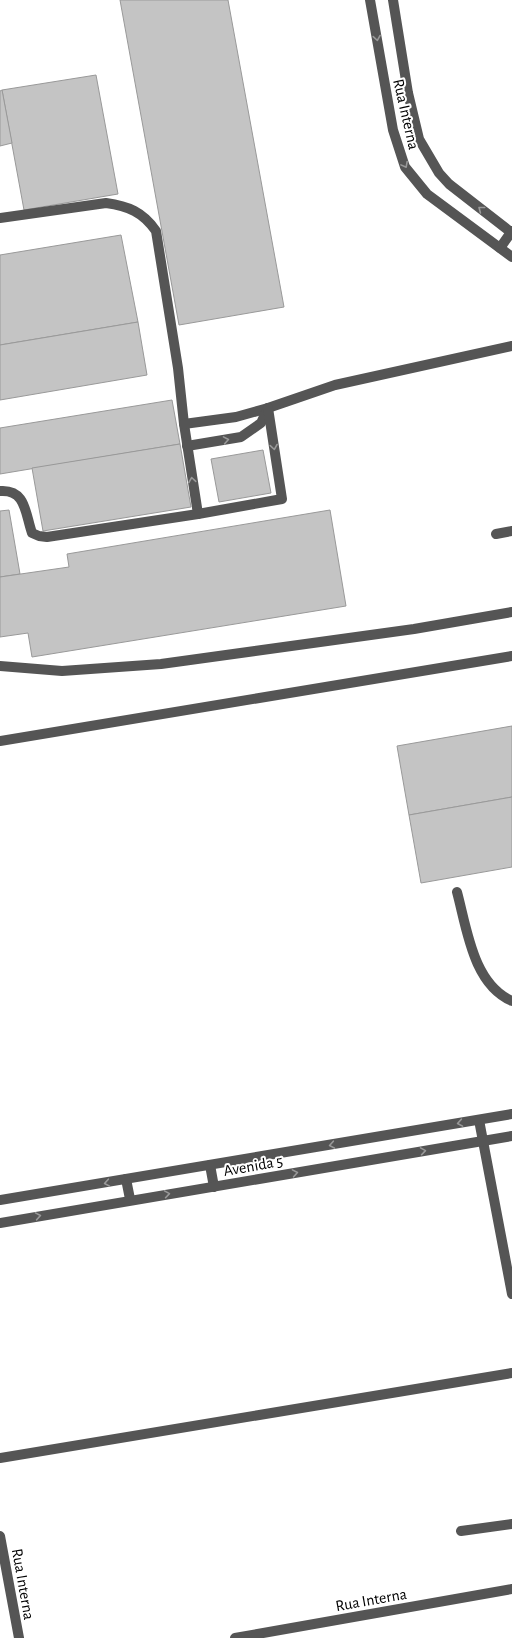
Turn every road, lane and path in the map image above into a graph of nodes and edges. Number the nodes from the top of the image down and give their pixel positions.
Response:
1 (370, 0) edge
2 (393, 0) edge
3 (0, 218) edge
4 (512, 232) edge
5 (500, 248) junction
6 (512, 257) edge
7 (512, 346) edge
8 (268, 408) junction
9 (184, 424) junction
10 (187, 446) junction
11 (0, 491) edge
12 (198, 514) junction
13 (512, 531) edge
14 (496, 534) dead end
15 (512, 612) edge
16 (512, 656) edge
17 (0, 666) edge
18 (0, 741) edge
19 (457, 892) dead end
20 (512, 1001) edge
21 (512, 1114) edge
22 (479, 1120) junction
23 (512, 1136) edge
24 (483, 1141) junction
25 (210, 1165) junction
26 (126, 1179) junction
27 (214, 1187) junction
28 (0, 1200) edge
29 (130, 1200) junction
30 (0, 1223) edge
31 (512, 1294) edge
32 (512, 1373) edge
33 (0, 1458) edge
34 (512, 1524) edge
35 (461, 1531) dead end
36 (0, 1536) edge
37 (512, 1589) edge
38 (19, 1638) edge
39 (235, 1638) edge

1 -> 5 lane, Rua Interna
4 -> 2 lane
3 - 9 lane
4 - 5 lane
5 - 6 lane, Rua Interna
7 - 8 lane
8 - 9 lane
10 -> 8 lane
8 -> 12 lane
9 - 10 lane
12 -> 10 lane
11 - 12 lane
13 - 14 lane
15 - 17 lane
16 - 18 lane
19 - 20 lane
21 - 22 lane, Avenida 5
22 - 24 lane
22 -> 25 lane, Avenida 5
23 - 24 lane, Avenida 5
27 -> 24 lane, Avenida 5
24 - 31 lane
25 - 26 lane, Avenida 5
25 - 27 lane
26 -> 28 lane, Avenida 5
26 - 29 lane
29 -> 27 lane, Avenida 5
30 -> 29 lane, Avenida 5
32 - 33 lane
34 - 35 lane
36 - 38 lane, Rua Interna
37 - 39 lane, Rua Interna

